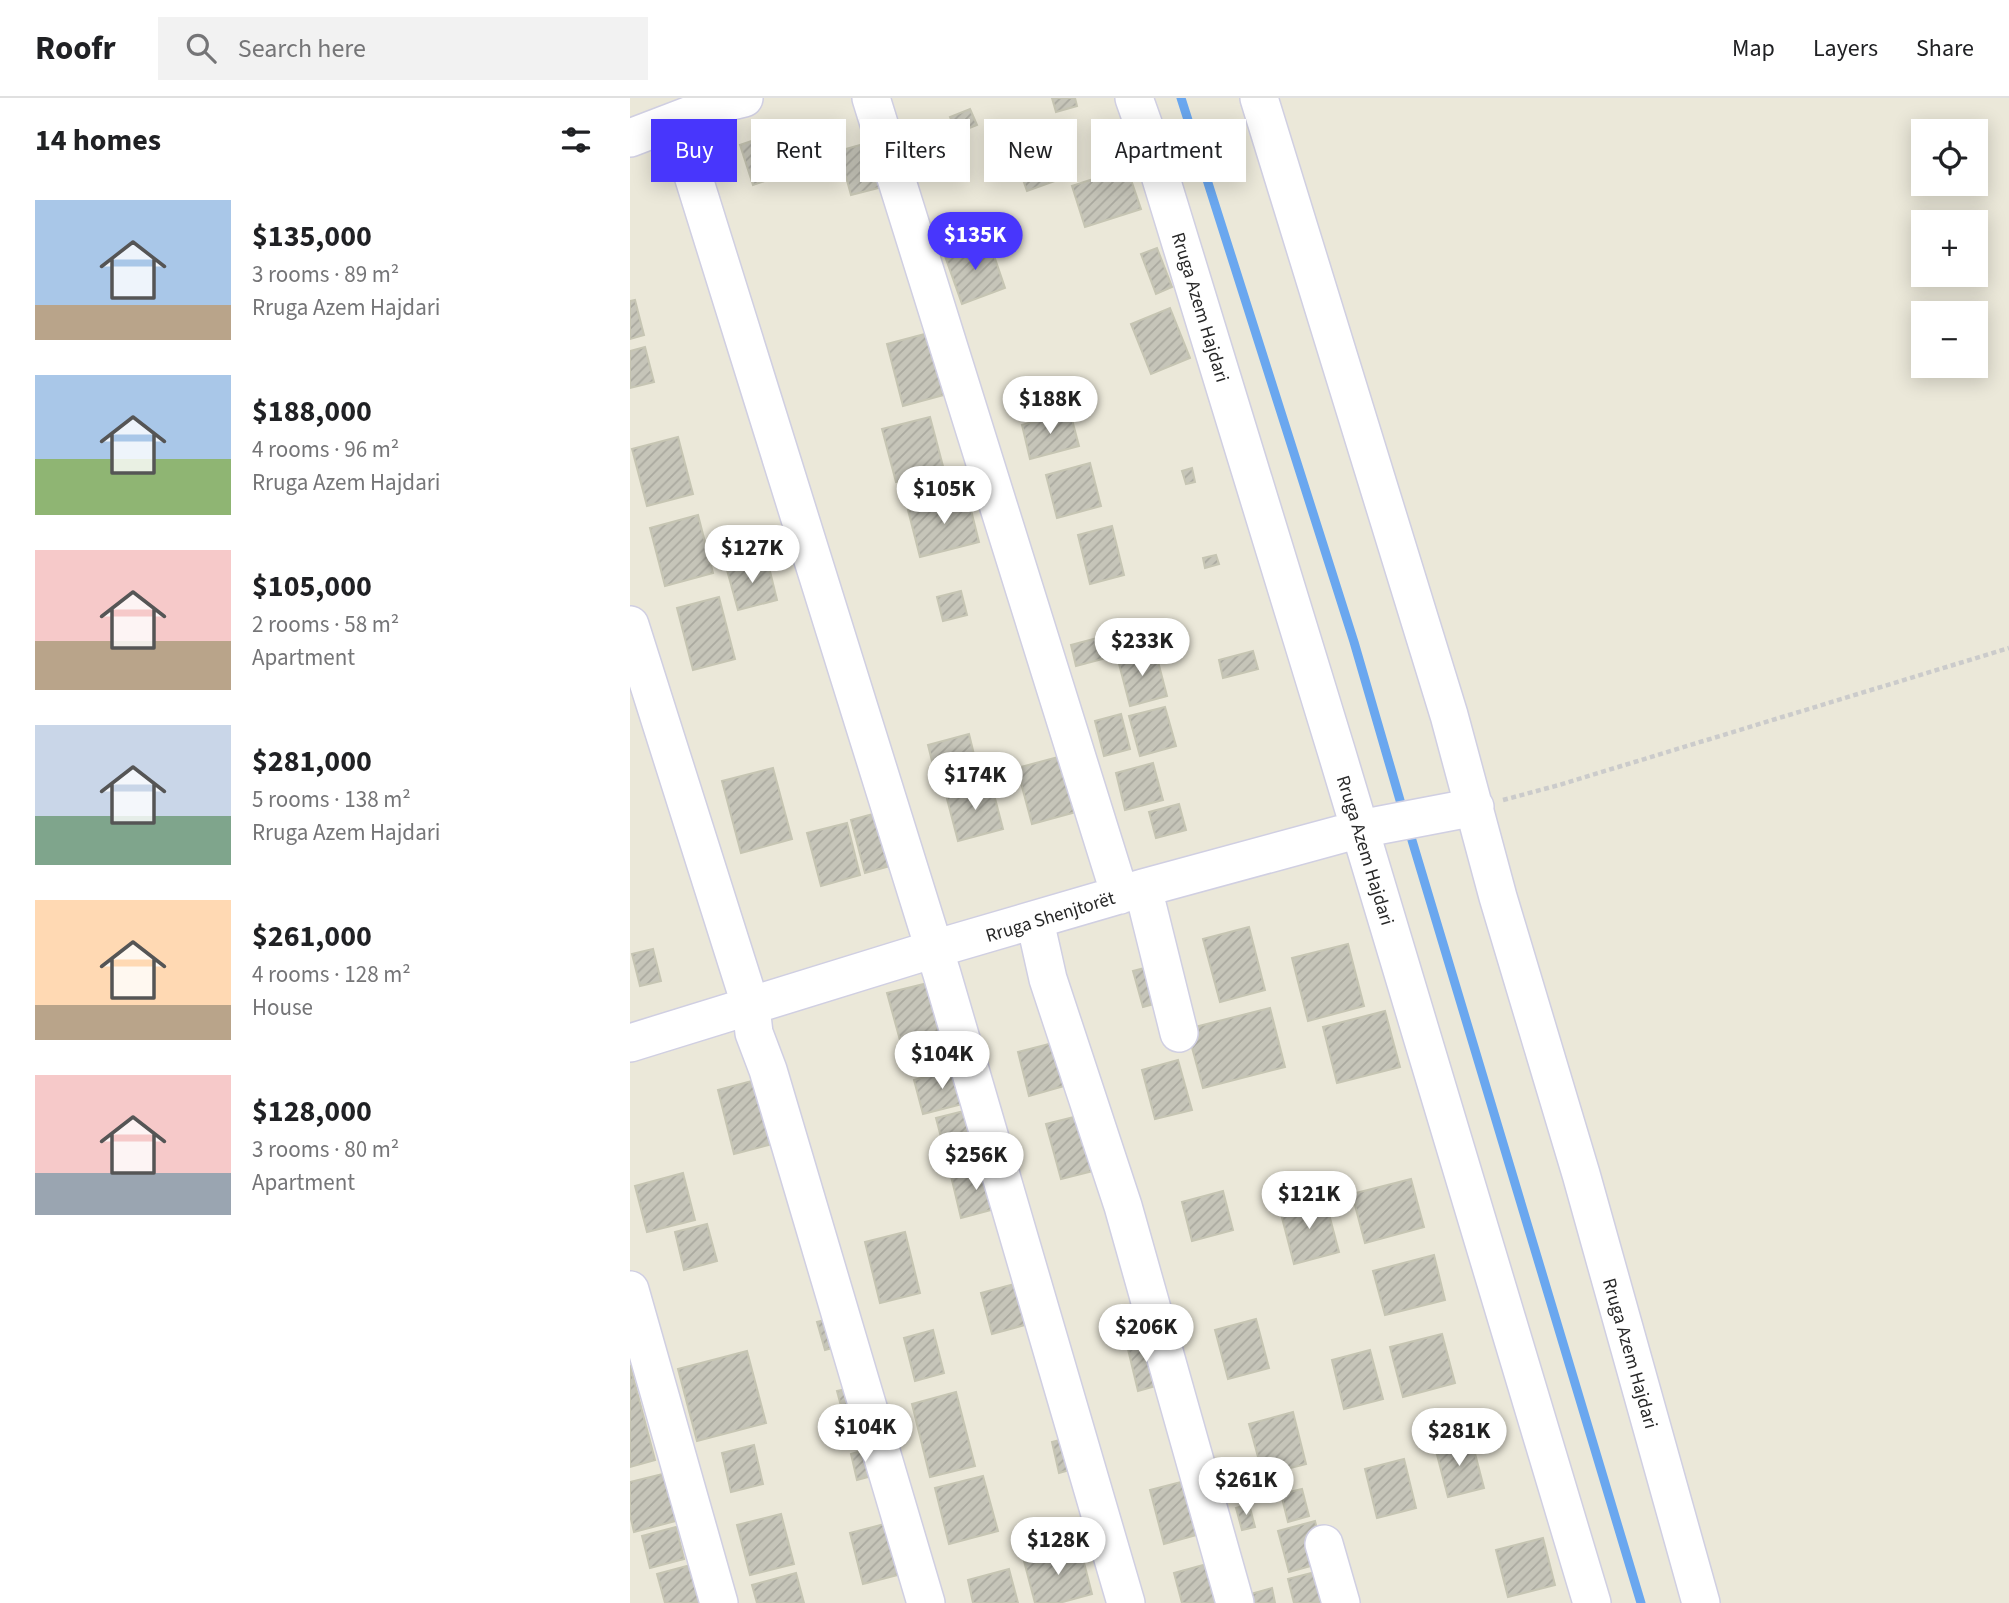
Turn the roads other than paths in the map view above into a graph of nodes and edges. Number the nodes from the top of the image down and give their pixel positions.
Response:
1 (871, 98) edge
2 (1134, 98) edge
3 (1259, 98) edge
4 (727, 100) edge
5 (681, 119) edge
6 (651, 130) edge
7 (630, 138) edge
8 (695, 182) edge
9 (630, 625) edge
10 (1475, 807) junction
11 (1375, 825) junction
12 (1131, 892) junction
13 (1035, 921) junction
14 (934, 949) junction
15 (751, 1007) junction
16 (1179, 1033) dead end
17 (630, 1043) edge
18 (630, 1290) edge
19 (1324, 1544) dead end
20 (719, 1603) edge
21 (926, 1603) edge
22 (1126, 1603) edge
23 (1235, 1603) edge
24 (1341, 1603) edge
25 (1592, 1603) edge
26 (1701, 1603) edge

1 - 12 street
2 - 11 street, Rruga Azem Hajdari
3 - 10 street, Rruga Azem Hajdari
4 - 5 street
6 - 7 street
8 - 14 street
9 - 15 street
10 - 11 street, Rruga Shenjtorët
10 - 26 street, Rruga Azem Hajdari
11 - 12 street, Rruga Shenjtorët
11 - 25 street, Rruga Azem Hajdari
12 - 13 street, Rruga Shenjtorët
12 - 16 street
13 - 14 street, Rruga Shenjtorët
13 - 23 street
14 - 15 street, Rruga Shenjtorët
14 - 22 street
15 - 17 street, Rruga Shenjtorët
15 - 21 street
18 - 20 street
19 - 24 street

